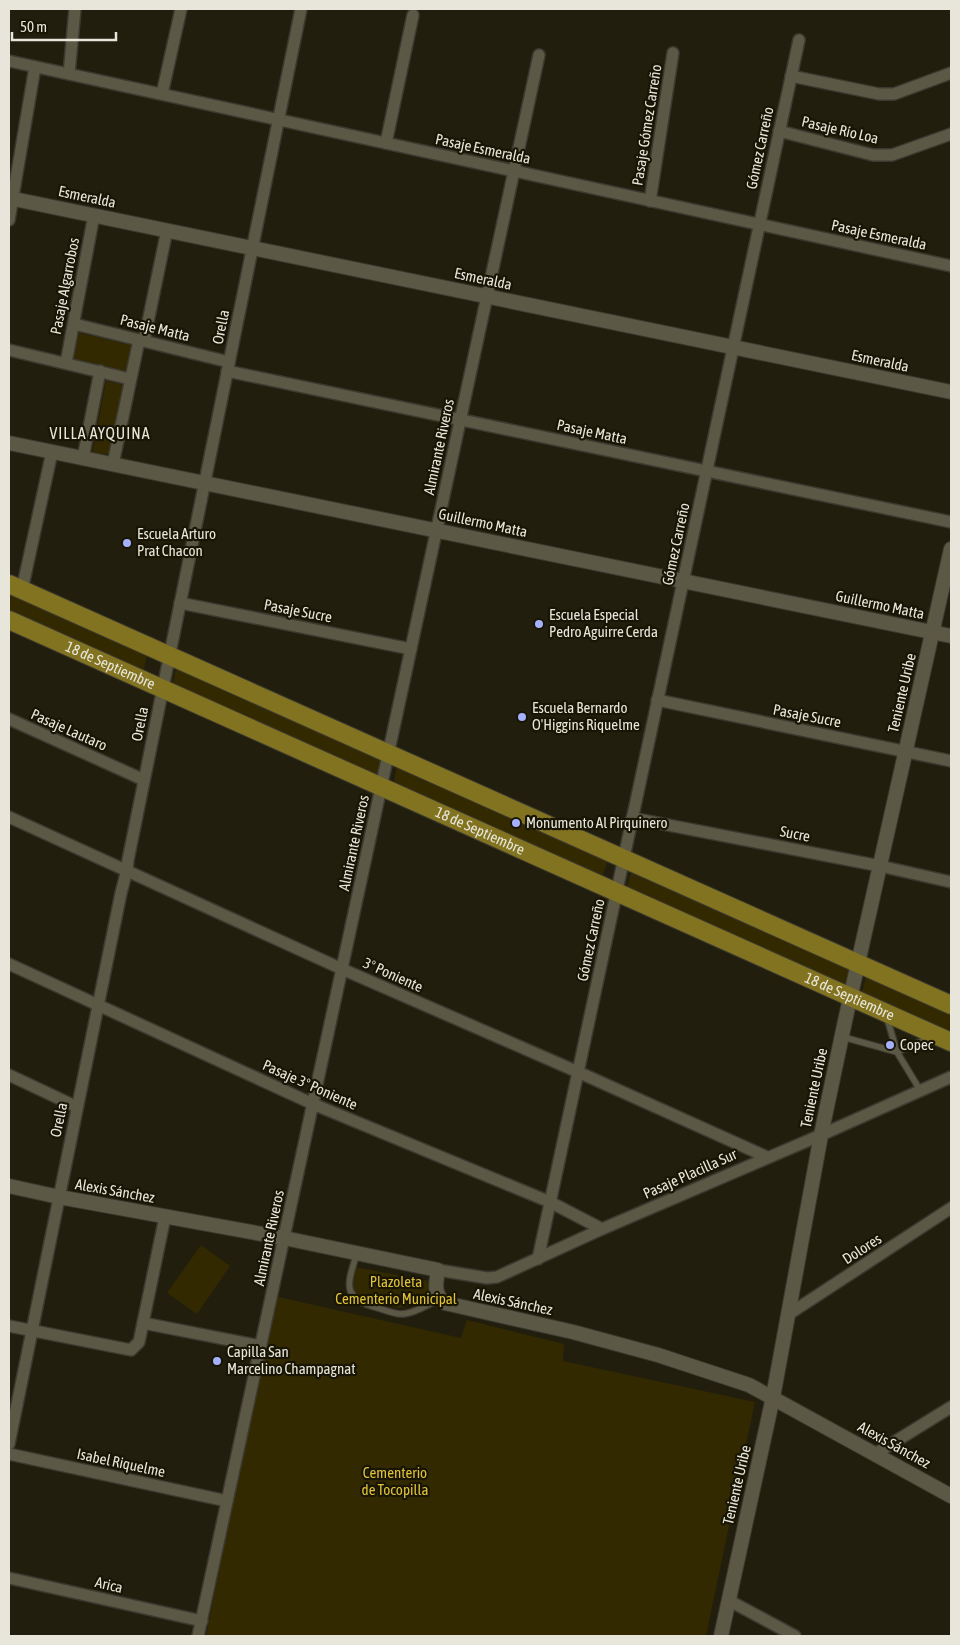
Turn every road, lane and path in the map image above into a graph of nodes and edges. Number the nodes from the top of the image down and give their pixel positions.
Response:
1 (75, 9) edge
2 (181, 9) edge
3 (301, 9) edge
4 (413, 15) dead end
5 (799, 40) dead end
6 (673, 53) dead end
7 (539, 55) dead end
8 (9, 61) edge
9 (34, 66) junction
10 (951, 73) edge
11 (69, 74) junction
12 (791, 76) junction
13 (162, 94) junction
14 (278, 120) junction
15 (779, 131) junction
16 (951, 134) edge
17 (386, 143) junction
18 (514, 171) junction
19 (11, 198) edge
20 (650, 201) junction
21 (94, 215) junction
22 (9, 220) edge
23 (759, 224) junction
24 (167, 230) junction
25 (252, 248) junction
26 (951, 266) edge
27 (487, 296) junction
28 (74, 324) junction
29 (141, 340) junction
30 (733, 347) junction
31 (9, 350) edge
32 (66, 363) junction
33 (228, 366) junction
34 (100, 371) junction
35 (130, 379) junction
36 (951, 392) edge
37 (460, 420) junction
38 (9, 443) edge
39 (52, 452) junction
40 (83, 458) junction
41 (112, 464) junction
42 (706, 471) junction
43 (204, 483) junction
44 (951, 522) edge
45 (436, 530) junction
46 (951, 549) edge
47 (683, 581) junction
48 (15, 587) edge
49 (180, 603) junction
50 (9, 620) edge
51 (932, 632) junction
52 (951, 636) edge
53 (411, 649) junction
54 (169, 655) junction
55 (162, 689) junction
56 (658, 700) junction
57 (9, 719) edge
58 (906, 751) junction
59 (388, 755) junction
60 (951, 761) edge
61 (144, 780) junction
62 (381, 788) junction
63 (9, 816) edge
64 (632, 818) junction
65 (624, 859) junction
66 (880, 866) junction
67 (127, 870) junction
68 (951, 882) edge
69 (616, 892) junction
70 (9, 964) edge
71 (858, 964) junction
72 (342, 969) junction
73 (850, 997) junction
74 (98, 1004) junction
75 (951, 1005) edge
76 (885, 1012) junction
77 (842, 1036) junction
78 (943, 1038) edge
79 (897, 1052) junction
80 (578, 1072) junction
81 (9, 1076) edge
82 (951, 1077) edge
83 (920, 1090) junction
84 (313, 1104) junction
85 (78, 1107) junction
86 (821, 1135) junction
87 (767, 1157) junction
88 (9, 1186) edge
89 (59, 1197) junction
90 (550, 1202) junction
91 (951, 1208) edge
92 (165, 1217) junction
93 (602, 1229) junction
94 (284, 1238) junction
95 (358, 1253) junction
96 (538, 1259) junction
97 (438, 1270) junction
98 (441, 1300) junction
99 (789, 1314) junction
100 (144, 1323) junction
101 (9, 1326) edge
102 (32, 1331) junction
103 (261, 1346) junction
104 (773, 1397) junction
105 (951, 1407) edge
106 (9, 1444) edge
107 (9, 1454) edge
108 (875, 1454) junction
109 (951, 1496) edge
110 (228, 1500) junction
111 (9, 1578) edge
112 (728, 1600) junction
113 (202, 1621) junction
114 (198, 1636) edge
115 (721, 1636) edge
116 (795, 1636) edge

1 - 11 street
2 - 13 street
3 - 14 street, Orella
4 - 17 street
5 - 12 street, Gómez Carreño
6 - 20 street, Pasaje Gómez Carreño
7 - 18 street, Almirante Riveros
8 - 9 street, Pasaje Esmeralda
9 - 11 street, Pasaje Esmeralda
9 - 19 street
10 - 12 street
11 - 13 street, Pasaje Esmeralda
12 - 15 street, Gómez Carreño
13 - 14 street, Pasaje Esmeralda
14 - 17 street, Pasaje Esmeralda
14 - 25 street, Orella
15 - 16 street, Pasaje Río Loa
15 - 23 street, Gómez Carreño
17 - 18 street, Pasaje Esmeralda
18 - 20 street, Pasaje Esmeralda
18 - 27 street, Almirante Riveros
19 - 21 street, Esmeralda
19 - 22 street
20 - 23 street, Pasaje Esmeralda
21 - 24 street, Esmeralda
21 - 28 street, Pasaje Algarrobos
23 - 26 street, Pasaje Esmeralda
23 - 30 street, Gómez Carreño
24 - 25 street, Esmeralda
24 - 29 street
25 - 27 street, Esmeralda
25 - 33 street, Orella
27 - 30 street, Esmeralda
27 - 37 street, Almirante Riveros
28 - 29 street, Pasaje Matta
28 - 32 street, Pasaje Algarrobos
29 - 33 street, Pasaje Matta
29 - 35 street
30 - 36 street, Esmeralda
30 - 42 street, Gómez Carreño
31 - 32 street
32 - 34 street
33 - 37 street, Pasaje Matta
33 - 43 street, Orella
34 - 35 street
34 - 40 street
35 - 41 street
37 - 42 street, Pasaje Matta
37 - 45 street, Almirante Riveros
38 - 39 street, Guillermo Matta
39 - 40 street, Guillermo Matta
39 - 48 street
40 - 41 street, Guillermo Matta
41 - 43 street, Guillermo Matta
42 - 44 street, Pasaje Matta
42 - 47 street, Gómez Carreño
43 - 45 street, Guillermo Matta
43 - 49 street, Orella
45 - 47 street, Guillermo Matta
45 - 53 street, Almirante Riveros
46 - 51 street, Teniente Uribe
47 - 51 street, Guillermo Matta
47 - 56 street, Gómez Carreño
48 - 54 main road
49 - 53 street, Pasaje Sucre
49 - 54 street, Orella
50 - 55 main road, 18 de Septiembre
51 - 52 street, Guillermo Matta
51 - 58 street, Teniente Uribe
53 - 59 street, Almirante Riveros
54 - 55 street, Orella
54 - 59 main road
55 - 61 street, Orella
55 - 62 main road, 18 de Septiembre
56 - 58 street, Pasaje Sucre
56 - 64 street, Gómez Carreño
57 - 61 street, Pasaje Lautaro
58 - 60 street, Pasaje Sucre
58 - 66 street, Teniente Uribe
59 - 62 street, Almirante Riveros
59 - 65 main road
61 - 67 street, Orella
62 - 69 main road, 18 de Septiembre
62 - 72 street, Almirante Riveros
63 - 67 street, 3° Poniente
64 - 65 street, Gómez Carreño
64 - 66 street, Sucre
65 - 69 street, Gómez Carreño
65 - 71 main road
66 - 68 street, Sucre
66 - 71 street, Teniente Uribe
67 - 72 street, 3° Poniente
67 - 74 street, Orella
69 - 73 main road, 18 de Septiembre
69 - 80 street, Gómez Carreño
70 - 74 street, Pasaje 3° Poniente
71 - 73 street, Teniente Uribe
71 - 75 main road
72 - 80 street, 3° Poniente
72 - 84 street, Almirante Riveros
73 - 76 main road, 18 de Septiembre
73 - 77 street, Teniente Uribe
74 - 84 street, Pasaje 3° Poniente
74 - 85 street, Orella
76 - 78 main road, 18 de Septiembre
76 - 79 lane
77 - 79 lane
77 - 86 street, Teniente Uribe
78 - 79 lane
79 - 83 lane
80 - 87 street, 3° Poniente
80 - 90 street, Gómez Carreño
81 - 85 street
82 - 83 street, Pasaje Placilla Sur
83 - 86 street, Pasaje Placilla Sur
84 - 90 street, Pasaje 3° Poniente
84 - 94 street, Almirante Riveros
85 - 89 street, Orella
86 - 87 street, Pasaje Placilla Sur
86 - 99 street, Teniente Uribe
87 - 93 street, Pasaje Placilla Sur
88 - 89 street, Alexis Sánchez
89 - 92 street, Alexis Sánchez
89 - 102 street, Orella
90 - 93 street, Pasaje 3° Poniente
90 - 96 street, Gómez Carreño
91 - 99 street, Dolores
92 - 94 street, Alexis Sánchez
92 - 100 street
93 - 96 street, Pasaje Placilla Sur
94 - 95 street, Alexis Sánchez
94 - 103 street, Almirante Riveros
95 - 97 street, Alexis Sánchez
95 - 98 lane
96 - 97 street, Pasaje Placilla Sur
97 - 98 street
98 - 104 street, Alexis Sánchez
99 - 104 street, Teniente Uribe
100 - 102 street
100 - 103 street
101 - 102 street
102 - 106 street, Orella
103 - 110 street, Almirante Riveros
104 - 108 street, Alexis Sánchez
104 - 112 street, Teniente Uribe
105 - 108 street
107 - 110 street, Isabel Riquelme
108 - 109 street, Alexis Sánchez
110 - 113 street, Almirante Riveros
111 - 113 street, Arica
112 - 115 street, Teniente Uribe
112 - 116 street
113 - 114 street, Almirante Riveros

